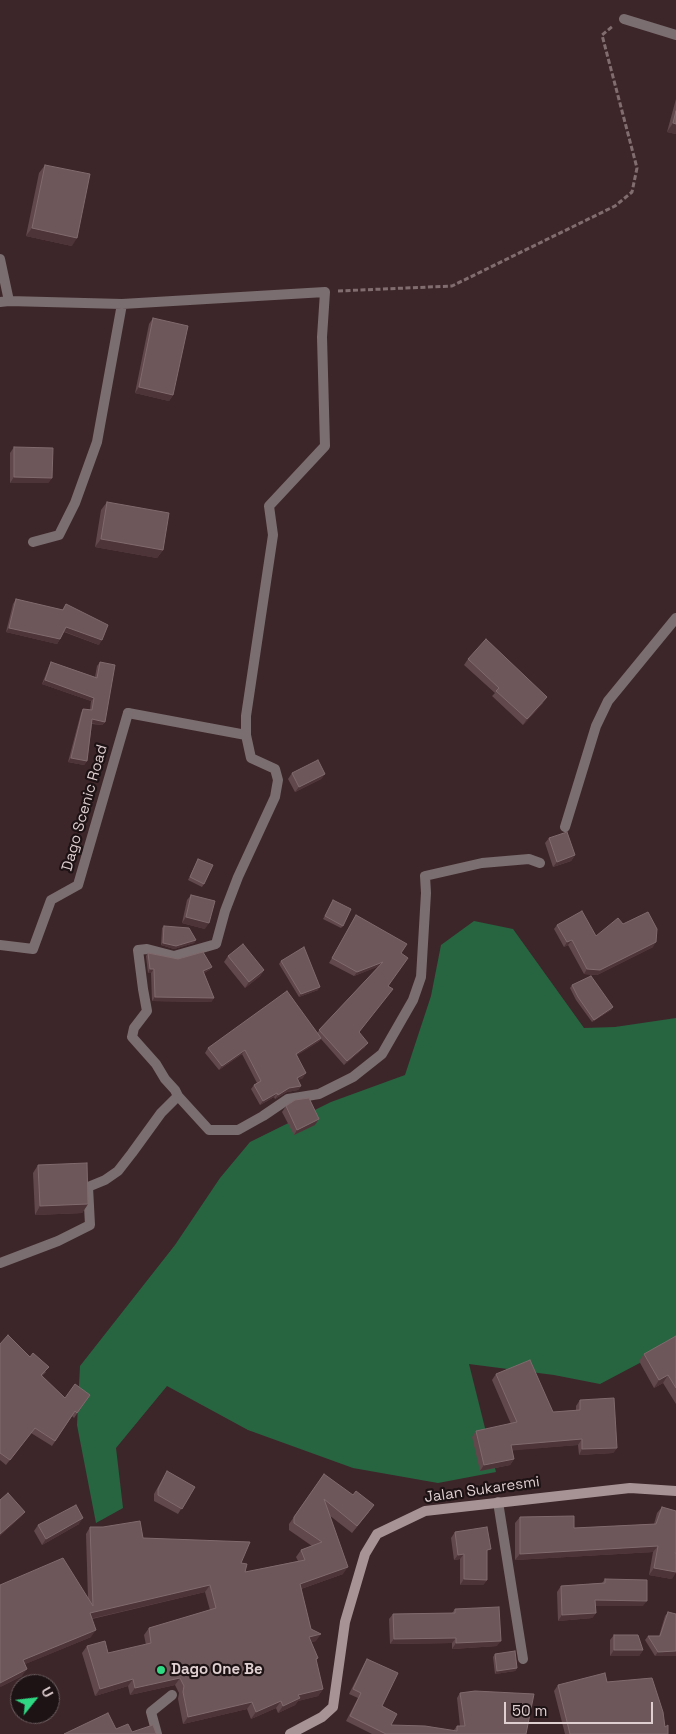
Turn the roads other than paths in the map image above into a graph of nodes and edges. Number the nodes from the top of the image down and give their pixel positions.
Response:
1 (624, 20) road end
2 (676, 35) edge
3 (0, 259) edge
4 (5, 301) edge
5 (122, 304) junction
6 (33, 542) dead end
7 (676, 618) edge
8 (246, 734) junction
9 (565, 827) dead end
10 (540, 863) dead end
11 (0, 946) edge
12 (178, 1096) junction
13 (0, 1263) edge
14 (676, 1490) edge
15 (498, 1502) junction
16 (523, 1659) dead end
17 (172, 1695) dead end
18 (157, 1734) edge
19 (291, 1734) edge

1 - 2 street
3 - 4 street
4 - 5 street
5 - 6 street
5 - 8 street
7 - 9 street
8 - 11 street, Dago Scenic Road
8 - 12 street
10 - 12 street
12 - 13 street
14 - 15 main road, Jalan Sukaresmi
15 - 16 street
15 - 19 main road, Jalan Sukaresmi
17 - 18 street

